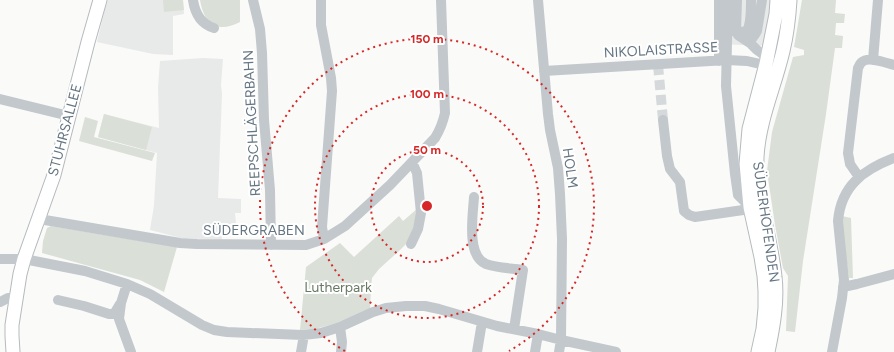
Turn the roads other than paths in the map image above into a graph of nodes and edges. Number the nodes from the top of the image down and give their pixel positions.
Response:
1 (100, 0) edge
2 (193, 0) edge
3 (253, 0) edge
4 (321, 0) edge
5 (440, 0) edge
6 (538, 0) edge
7 (719, 0) edge
8 (728, 0) edge
9 (736, 0) edge
10 (751, 0) edge
11 (762, 0) edge
12 (777, 0) edge
13 (790, 0) edge
14 (878, 0) edge
15 (214, 28) dead end
16 (731, 31) junction
17 (750, 43) junction
18 (873, 60) junction
19 (723, 61) junction
20 (770, 63) junction
21 (894, 65) edge
22 (544, 71) junction
23 (0, 100) edge
24 (69, 116) junction
25 (663, 120) tunnel mouth
26 (894, 158) edge
27 (412, 162) junction
28 (859, 177) junction
29 (474, 197) dead end
30 (756, 206) junction
31 (39, 219) junction
32 (324, 239) junction
33 (411, 244) dead end
34 (271, 245) junction
35 (0, 259) edge
36 (24, 259) junction
37 (894, 274) edge
38 (127, 284) junction
39 (843, 287) junction
40 (16, 298) junction
41 (58, 300) dead end
42 (0, 302) edge
43 (121, 303) junction
44 (482, 322) junction
45 (340, 327) junction
46 (514, 329) junction
47 (538, 334) junction
48 (304, 335) junction
49 (561, 340) junction
50 (13, 352) edge
51 (131, 352) edge
52 (301, 352) edge
53 (341, 352) edge
54 (477, 352) edge
55 (535, 352) edge
56 (559, 352) edge
57 (616, 352) edge
58 (758, 352) edge
59 (768, 352) edge
60 (832, 352) edge

1 - 24 main road, STUHRSALLEE
2 - 15 street
3 - 34 street, REEPSCHLÄGERBAHN
4 - 32 street
5 - 27 street, SÜDERGRABEN
6 - 22 street, HOLM
7 - 19 street, SÜDERHOFENDEN
8 - 16 street
9 - 16 street
10 - 16 street
11 - 17 street
12 - 20 main road, SÜDERHOFENDEN
13 - 20 main road, SÜDERHOFENDEN
14 - 18 street
16 - 17 street
16 - 19 street
17 - 20 street
18 - 21 street
18 - 28 street
19 - 20 street, NIKOLAISTRASSE
19 - 22 street, NIKOLAISTRASSE
19 - 30 street, SÜDERHOFENDEN
20 - 30 main road, SÜDERHOFENDEN
22 - 49 street, HOLM
23 - 24 street
24 - 31 main road, STUHRSALLEE
25 - 30 street
26 - 28 street
27 - 32 street, SÜDERGRABEN
27 - 33 street
28 - 39 street
29 - 46 street
30 - 58 main road, SÜDERHOFENDEN
30 - 59 main road, SÜDERHOFENDEN
31 - 34 street, SÜDERGRABEN
31 - 36 main road, STUHRSALLEE
32 - 34 street, SÜDERGRABEN
35 - 36 street
36 - 38 street
36 - 40 main road, STUHRSALLEE
37 - 39 street
38 - 43 street
38 - 48 street
39 - 60 street
40 - 42 street
40 - 50 main road, STUHRSALLEE
41 - 43 street
43 - 51 street
44 - 45 street
44 - 46 street
44 - 54 street
45 - 48 street
45 - 53 street
46 - 47 street
47 - 49 street
47 - 55 street
48 - 52 street
49 - 56 street, HOLM
49 - 57 street

